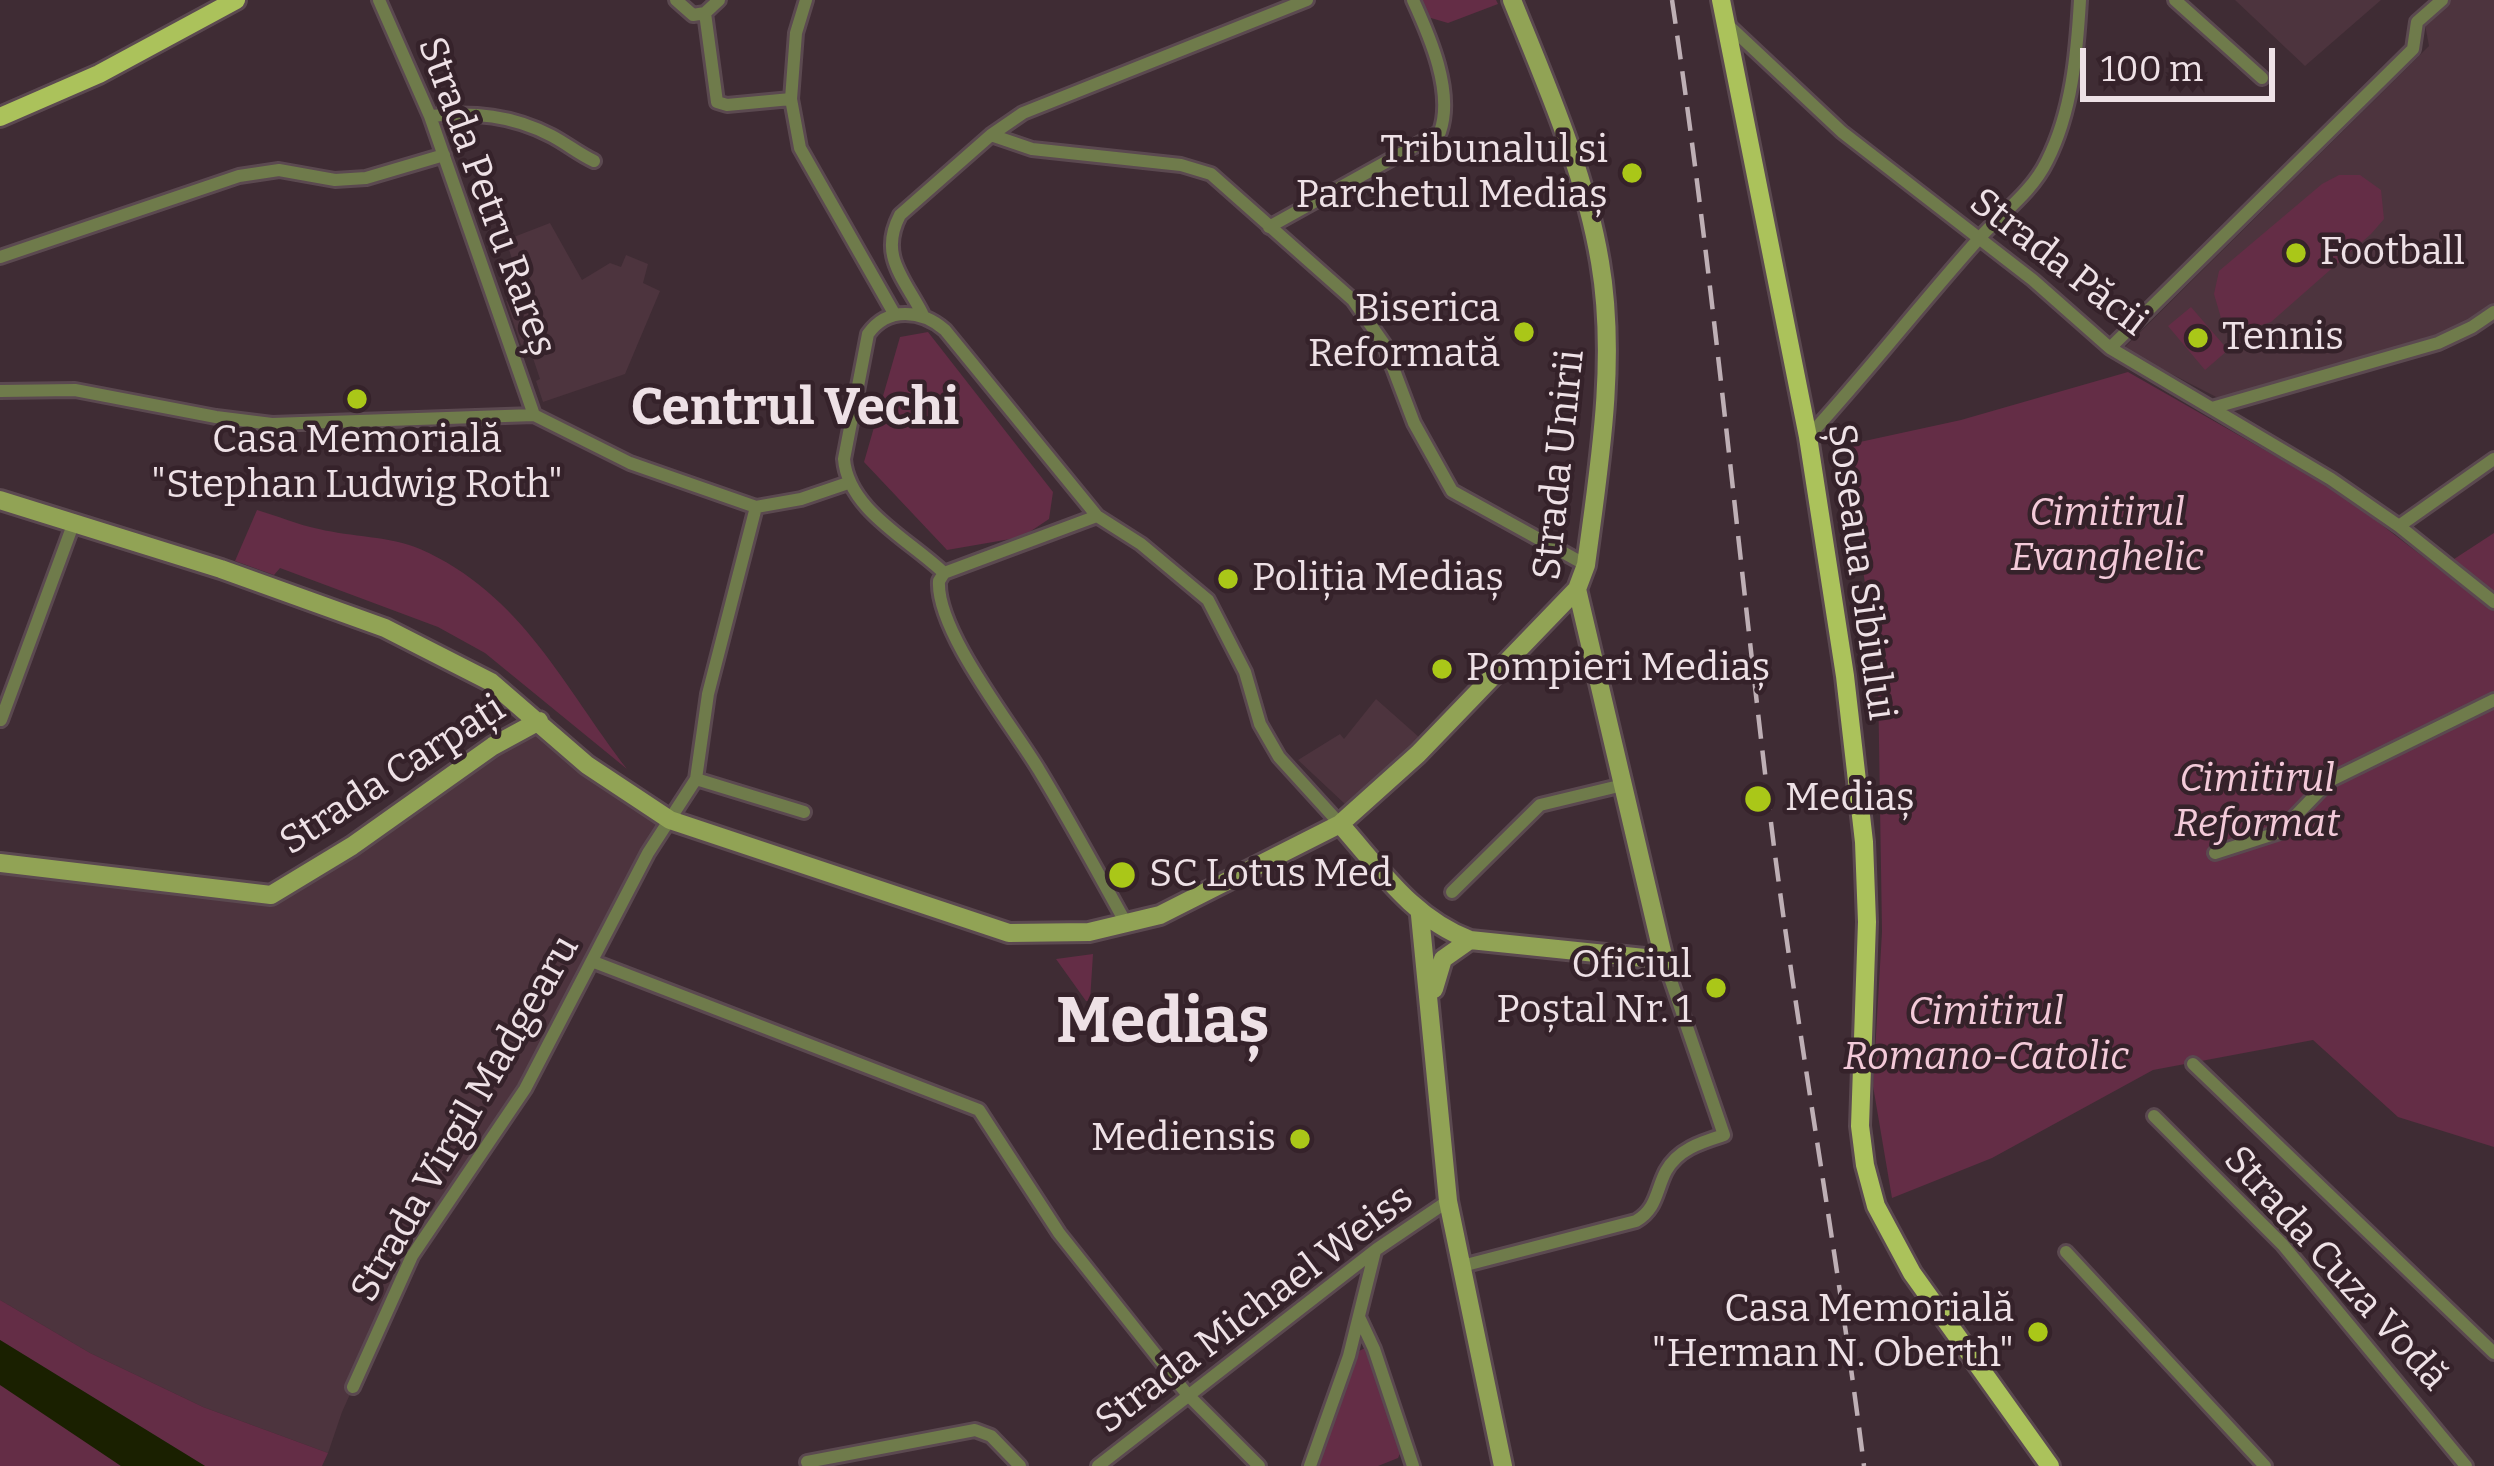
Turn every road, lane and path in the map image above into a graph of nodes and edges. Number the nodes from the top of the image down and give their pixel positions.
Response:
1 (236, 0) edge
2 (379, 0) edge
3 (676, 0) edge
4 (719, 0) edge
5 (806, 0) edge
6 (1306, 0) edge
7 (1413, 0) edge
8 (1512, 0) edge
9 (1526, 0) edge
10 (1721, 0) edge
11 (2080, 0) edge
12 (2174, 0) edge
13 (2442, 0) edge
14 (705, 13) junction
15 (1726, 23) junction
16 (1534, 50) junction
17 (2262, 78) dead end
18 (790, 99) junction
19 (430, 116) junction
20 (0, 117) edge
21 (991, 135) junction
22 (444, 155) junction
23 (594, 161) dead end
24 (1269, 227) junction
25 (1978, 239) junction
26 (0, 257) edge
27 (2494, 312) edge
28 (922, 314) junction
29 (895, 315) junction
30 (2110, 348) junction
31 (0, 391) edge
32 (2211, 409) junction
33 (534, 415) junction
34 (1808, 437) junction
35 (2494, 459) edge
36 (848, 483) junction
37 (0, 500) edge
38 (756, 507) junction
39 (1097, 516) junction
40 (74, 522) junction
41 (2399, 526) junction
42 (1586, 566) junction
43 (944, 573) junction
44 (1577, 589) junction
45 (2494, 602) edge
46 (2494, 700) edge
47 (1, 720) edge
48 (539, 721) junction
49 (696, 779) junction
50 (1624, 785) junction
51 (804, 812) dead end
52 (670, 820) junction
53 (1340, 824) junction
54 (2215, 853) dead end
55 (0, 863) edge
56 (1452, 892) dead end
57 (1420, 915) junction
58 (1127, 926) junction
59 (1470, 940) junction
60 (1664, 960) junction
61 (594, 962) junction
62 (1430, 1005) junction
63 (2193, 1064) dead end
64 (2154, 1116) dead end
65 (1448, 1202) junction
66 (1375, 1250) junction
67 (2066, 1252) dead end
68 (1462, 1266) junction
69 (1360, 1318) junction
70 (2494, 1353) edge
71 (353, 1387) dead end
72 (1187, 1394) junction
73 (807, 1462) dead end
74 (1410, 1465) edge
75 (1020, 1466) edge
76 (1098, 1466) edge
77 (1259, 1466) edge
78 (1310, 1466) edge
79 (1503, 1466) edge
80 (2050, 1466) edge
81 (2265, 1466) edge
82 (2466, 1466) edge

1 - 20 main road
2 - 19 street, Strada Petru Rareș
3 - 14 street
4 - 14 street
5 - 18 street
6 - 21 street
7 - 24 street
8 - 16 main road, Strada Unirii
9 - 16 main road, Strada Unirii
10 - 15 main road, Șoseaua Sibiului
11 - 25 street
12 - 17 street
13 - 30 street
14 - 18 street
15 - 25 street, Strada Păcii
15 - 34 main road, Șoseaua Sibiului
16 - 42 main road, Strada Unirii
18 - 29 street
19 - 22 street, Strada Petru Rareș
19 - 23 street
21 - 24 street
21 - 28 street
22 - 26 street
22 - 33 street, Strada Petru Rareș
24 - 42 street
25 - 30 street, Strada Păcii
25 - 34 street
27 - 32 street
28 - 29 street
28 - 39 street
29 - 36 street
30 - 32 street, Strada Păcii
31 - 33 street
32 - 41 street, Strada Păcii
33 - 38 street
34 - 80 main road, Șoseaua Sibiului
35 - 41 street
36 - 38 street
36 - 43 street
37 - 40 main road
38 - 49 street
39 - 43 street
39 - 53 street
40 - 47 street
40 - 48 main road
41 - 45 street, Strada Păcii
42 - 44 main road, Strada Unirii
43 - 58 street
44 - 50 main road, Strada Unirii
44 - 53 main road
46 - 54 street
48 - 52 main road
48 - 55 main road, Strada Carpați
49 - 51 street
49 - 52 street, Strada Virgil Madgearu
50 - 56 street
50 - 60 main road, Strada Unirii
52 - 58 main road
52 - 61 street, Strada Virgil Madgearu
53 - 57 main road
53 - 58 main road
57 - 59 main road
57 - 62 main road
59 - 60 main road
59 - 62 main road
60 - 68 street
61 - 71 street, Strada Virgil Madgearu
61 - 72 street
62 - 65 main road
63 - 70 street
64 - 82 street, Strada Cuza Vodă
65 - 66 street, Strada Michael Weiss
65 - 68 main road
66 - 69 street
66 - 72 street, Strada Michael Weiss
67 - 81 street
68 - 79 main road
69 - 74 street
69 - 78 street
72 - 76 street, Strada Michael Weiss
72 - 77 street
73 - 75 street

